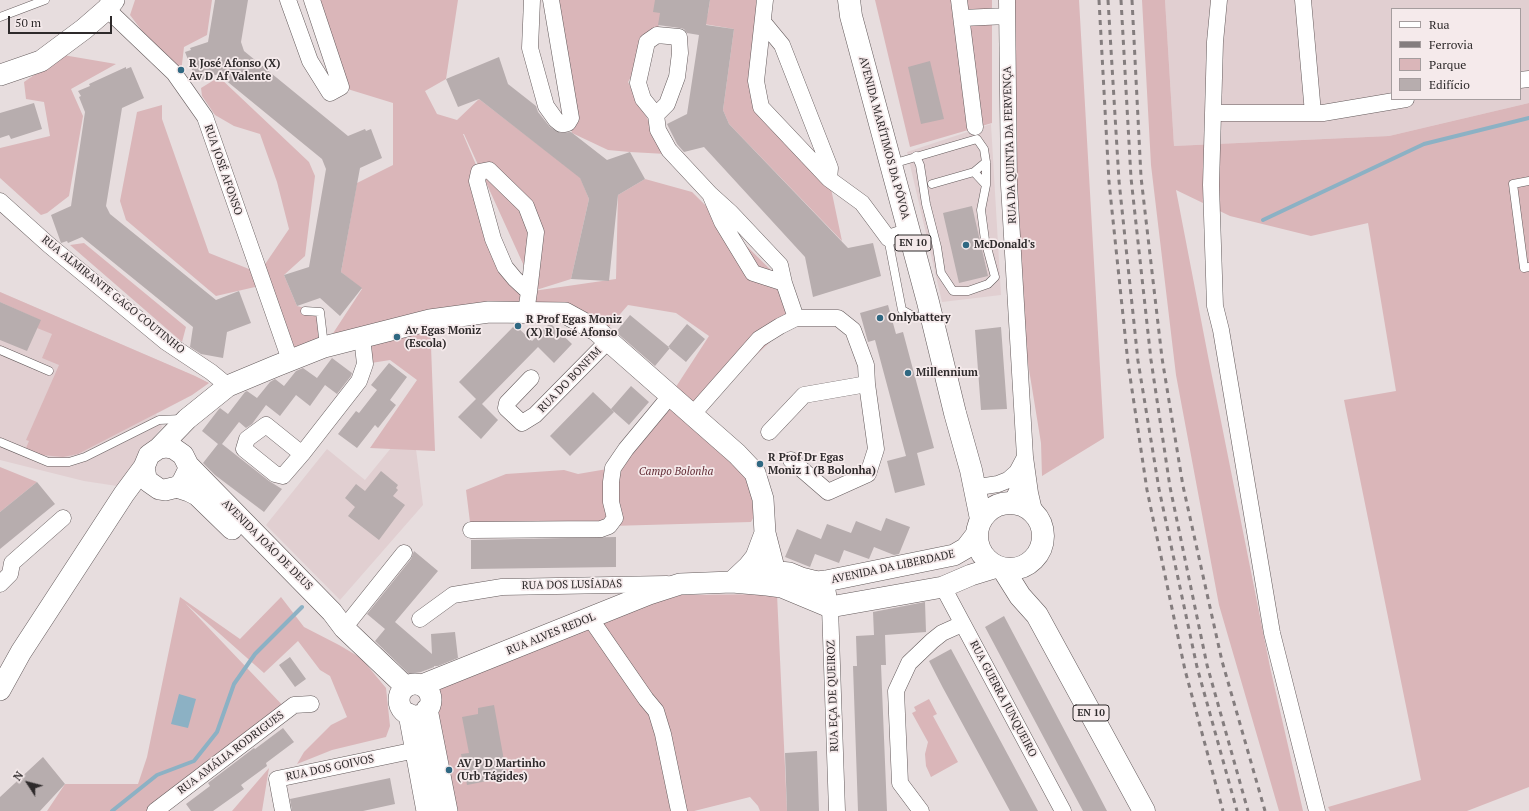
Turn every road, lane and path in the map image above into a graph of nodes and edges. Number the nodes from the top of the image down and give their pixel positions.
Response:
1 (45, 0) edge
2 (288, 0) edge
3 (312, 0) edge
4 (532, 0) edge
5 (551, 0) edge
6 (765, 0) edge
7 (959, 0) edge
8 (1007, 0) edge
9 (1218, 0) edge
10 (1304, 0) edge
11 (111, 4) edge
12 (846, 5) edge
13 (1007, 16) junction
14 (0, 17) edge
15 (962, 18) junction
16 (763, 22) junction
17 (0, 76) edge
18 (1400, 100) edge
19 (1213, 113) junction
20 (1313, 113) junction
21 (656, 115) dead end
22 (975, 127) dead end
23 (916, 156) junction
24 (986, 162) junction
25 (891, 164) junction
26 (974, 172) junction
27 (829, 180) junction
28 (1529, 181) edge
29 (932, 184) dead end
30 (986, 185) junction
31 (710, 194) junction
32 (0, 201) edge
33 (909, 230) junction
34 (888, 238) junction
35 (1529, 268) edge
36 (784, 283) junction
37 (529, 292) junction
38 (305, 310) dead end
39 (526, 312) junction
40 (796, 318) junction
41 (931, 318) junction
42 (362, 337) junction
43 (608, 341) junction
44 (324, 347) junction
45 (0, 350) edge
46 (290, 360) junction
47 (49, 371) dead end
48 (531, 378) dead end
49 (867, 384) junction
50 (228, 386) junction
51 (670, 396) junction
52 (692, 415) junction
53 (187, 419) junction
54 (769, 432) dead end
55 (0, 442) edge
56 (175, 454) junction
57 (302, 454) dead end
58 (1025, 457) junction
59 (791, 460) dead end
60 (144, 467) junction
61 (971, 470) junction
62 (153, 486) junction
63 (985, 486) junction
64 (177, 487) junction
65 (124, 494) junction
66 (1006, 503) junction
67 (1035, 515) junction
68 (63, 518) dead end
69 (978, 527) junction
70 (471, 530) dead end
71 (404, 553) dead end
72 (1028, 563) junction
73 (1000, 568) junction
74 (769, 572) junction
75 (826, 582) junction
76 (0, 584) edge
77 (680, 584) junction
78 (943, 587) junction
79 (830, 607) junction
80 (1037, 615) junction
81 (420, 618) dead end
82 (590, 618) junction
83 (962, 624) junction
84 (344, 628) junction
85 (414, 686) junction
86 (0, 690) edge
87 (311, 704) dead end
88 (418, 712) junction
89 (416, 750) junction
90 (155, 811) edge
91 (283, 811) edge
92 (427, 811) edge
93 (447, 811) edge
94 (679, 811) edge
95 (837, 811) edge
96 (921, 811) edge
97 (1063, 811) edge
98 (1144, 811) edge
99 (1317, 811) edge

1 - 14 lane
2 - 3 street
4 - 5 street
6 - 16 street
7 - 15 street
8 - 13 street, RUA DA QUINTA DA FERVENÇA
9 - 19 street
10 - 20 street
11 - 17 street
11 - 46 street, RUA JOSÉ AFONSO
12 - 25 main road, AVENIDA MARÍTIMOS DA PÓVOA / EN 10
13 - 15 street
13 - 58 street, RUA DA QUINTA DA FERVENÇA
15 - 22 street
16 - 27 street
16 - 27 street
18 - 20 street
19 - 20 street
19 - 99 street
21 - 31 street
23 - 24 lane
23 - 25 lane
23 - 30 lane
24 - 26 lane
24 - 30 lane
25 - 33 main road, AVENIDA MARÍTIMOS DA PÓVOA / EN 10
26 - 29 lane
26 - 30 lane
27 - 34 street
28 - 35 lane
31 - 36 street
31 - 36 street
32 - 50 street, RUA ALMIRANTE GAGO COUTINHO
33 - 34 street
33 - 41 main road, AVENIDA MARÍTIMOS DA PÓVOA / EN 10
34 - 41 lane
36 - 40 street
37 - 37 street
37 - 39 street
38 - 44 lane
39 - 42 street
39 - 43 street
40 - 49 street
40 - 52 street
41 - 61 main road, AVENIDA MARÍTIMOS DA PÓVOA / EN 10
42 - 44 street
42 - 57 street
43 - 48 street, RUA DO BONFIM
43 - 51 street
44 - 46 street
45 - 47 lane
46 - 50 street
49 - 54 street
49 - 59 street
50 - 53 street
51 - 52 street
51 - 70 street
52 - 74 street
53 - 55 lane
53 - 56 street
56 - 60 street
56 - 64 street
56 - 84 street, AVENIDA JOÃO DE DEUS
58 - 63 street
58 - 66 street, RUA DA QUINTA DA FERVENÇA
58 - 67 street, RUA DA QUINTA DA FERVENÇA
60 - 62 street
60 - 65 street
61 - 63 main road, AVENIDA MARÍTIMOS DA PÓVOA / EN 10
61 - 69 main road, AVENIDA MARÍTIMOS DA PÓVOA / EN 10
62 - 64 street
62 - 65 street
63 - 66 main road, AVENIDA MARÍTIMOS DA PÓVOA / EN 10
64 - 84 street, AVENIDA JOÃO DE DEUS
65 - 86 street
66 - 67 main road, EN 10
66 - 69 main road
67 - 72 main road
68 - 76 street
69 - 73 main road, EN 10
69 - 75 street, AVENIDA DA LIBERDADE
71 - 84 street
72 - 73 main road
72 - 80 main road, EN 10
73 - 78 street
73 - 80 main road, EN 10
74 - 75 street, AVENIDA DA LIBERDADE
74 - 77 street, RUA DOS LUSÍADAS
74 - 79 street
75 - 79 street, RUA EÇA DE QUEIROZ
77 - 81 street, RUA DOS LUSÍADAS
77 - 82 street, RUA ALVES REDOL
78 - 79 street
78 - 83 street, RUA GUERRA JUNQUEIRO
79 - 95 street, RUA EÇA DE QUEIROZ
80 - 98 main road, EN 10
82 - 85 street, RUA ALVES REDOL
82 - 94 street
83 - 96 street
83 - 97 street, RUA GUERRA JUNQUEIRO
84 - 85 street, AVENIDA JOÃO DE DEUS
85 - 88 street
85 - 88 street
87 - 90 street, RUA AMÁLIA RODRIGUES
88 - 89 street
88 - 93 street
89 - 91 street, RUA DOS GOIVOS
89 - 92 street

